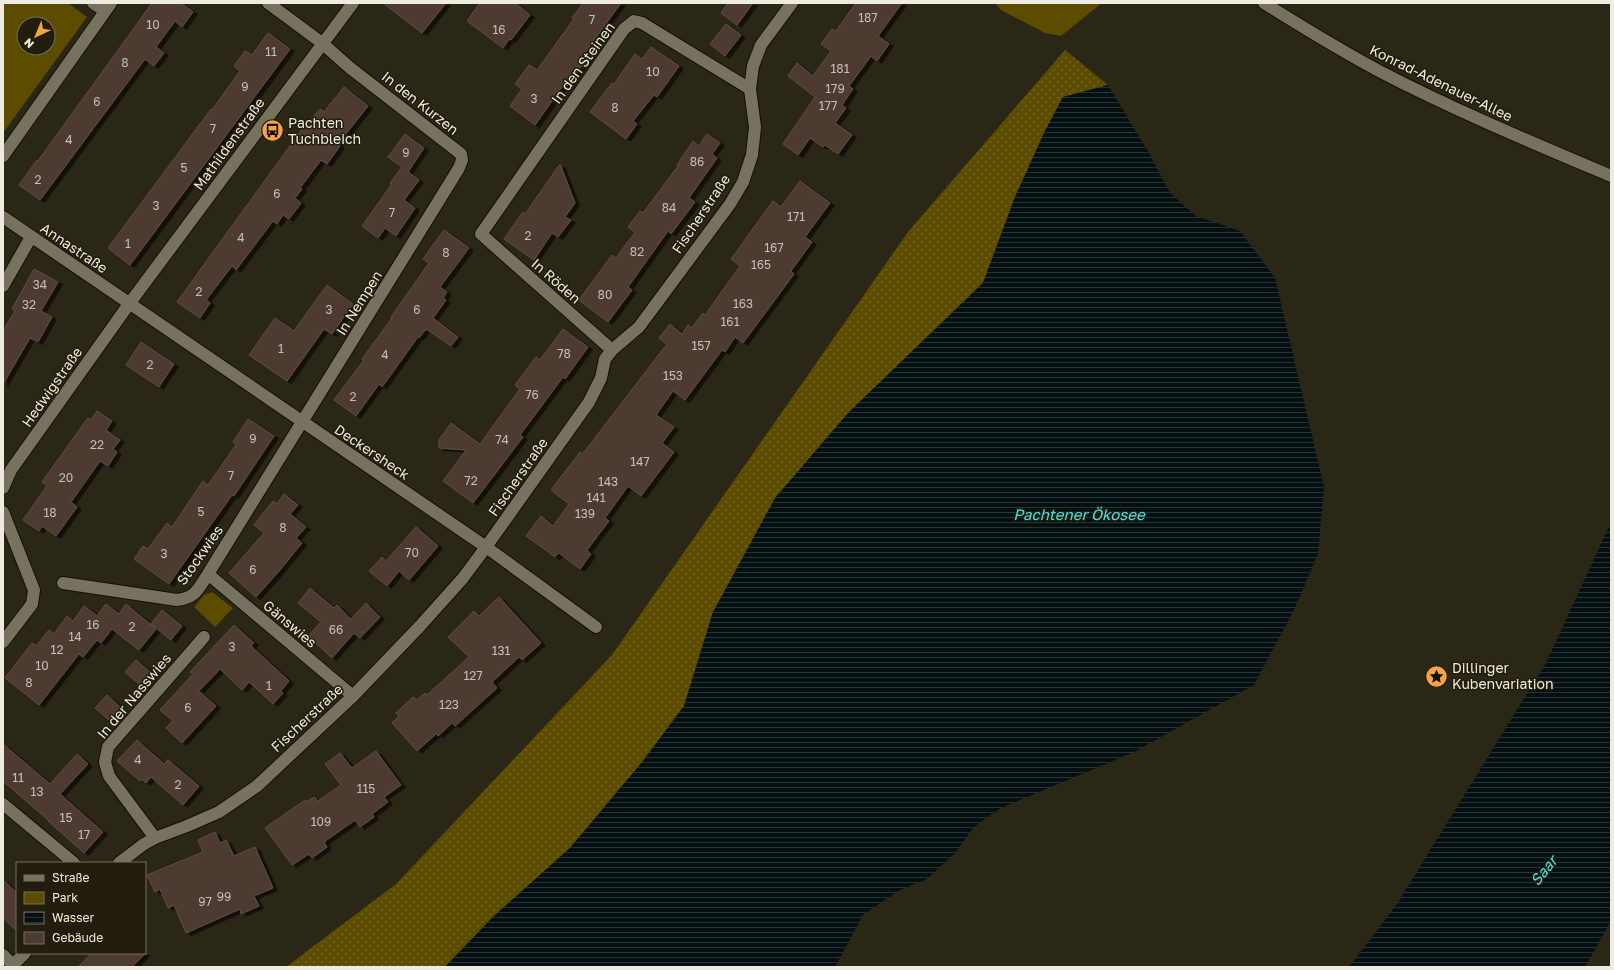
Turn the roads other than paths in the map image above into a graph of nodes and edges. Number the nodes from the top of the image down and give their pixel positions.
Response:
1 (93, 3) edge
2 (268, 3) edge
3 (353, 3) edge
4 (792, 3) edge
5 (1264, 3) edge
6 (108, 7) edge
7 (322, 43) junction
8 (750, 89) junction
9 (3, 156) edge
10 (1611, 176) edge
11 (440, 200) joint
12 (3, 217) edge
13 (481, 234) joint
14 (31, 237) junction
15 (3, 286) edge
16 (129, 304) junction
17 (612, 350) junction
18 (302, 422) junction
19 (3, 488) edge
20 (3, 512) edge
21 (486, 547) junction
22 (208, 574) junction
23 (63, 583) dead end
24 (596, 627) dead end
25 (204, 637) dead end
26 (3, 642) edge
27 (353, 696) junction
28 (3, 804) edge
29 (155, 838) junction
30 (73, 862) edge
31 (120, 862) edge
32 (24, 954) edge
33 (3, 955) edge
34 (12, 966) edge

1 - 6 street
2 - 7 street
3 - 7 street, Mathildenstraße
4 - 8 street, Fischerstraße
5 - 10 street, Konrad-Adenauer-Allee
6 - 9 street
7 - 11 street, In den Kurzen
7 - 16 street, Mathildenstraße
8 - 13 street, In den Steinen
8 - 17 street, Fischerstraße
11 - 18 street, In Nempen
12 - 14 street, Annastraße
13 - 17 street, In Röden
14 - 15 street
14 - 16 street, Annastraße
16 - 18 street, Deckersheck
16 - 19 street, Hedwigstraße
17 - 21 street, Fischerstraße
18 - 21 street, Deckersheck
18 - 22 street, Stockwies
20 - 26 street
21 - 24 street, Deckersheck
21 - 27 street, Fischerstraße
22 - 23 street, Stockwies
22 - 27 street, Gänswies
25 - 29 street, In der Nasswies
27 - 29 street, Fischerstraße
28 - 30 street
29 - 31 street, Fischerstraße
32 - 34 street
33 - 34 street

